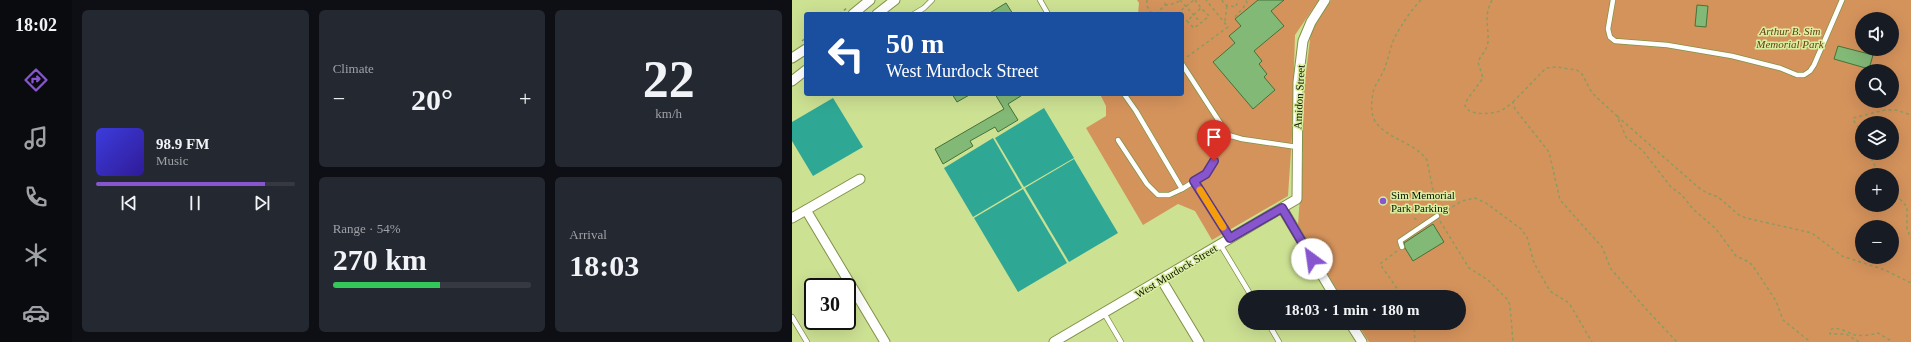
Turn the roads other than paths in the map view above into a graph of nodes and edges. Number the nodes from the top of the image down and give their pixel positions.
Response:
1 (870, 0) edge
2 (895, 0) edge
3 (932, 0) edge
4 (1040, 0) edge
5 (1325, 0) edge
6 (1613, 0) edge
7 (1842, 0) edge
8 (855, 12) edge
9 (880, 12) edge
10 (917, 12) edge
11 (1047, 12) edge
12 (804, 50) edge
13 (792, 58) edge
14 (1184, 67) edge
15 (804, 72) edge
16 (792, 81) edge
17 (1126, 96) edge
18 (1228, 135) junction
19 (1118, 140) dead end
20 (1297, 147) junction
21 (860, 179) dead end
22 (1194, 181) junction
23 (1182, 189) junction
24 (1297, 199) joint
25 (1282, 208) junction
26 (806, 210) junction
27 (1437, 216) road end
28 (792, 218) edge
29 (1230, 238) junction
30 (1220, 244) junction
31 (1402, 248) road end
32 (1161, 279) junction
33 (1248, 290) edge
34 (1331, 290) edge
35 (1104, 314) junction
36 (792, 317) edge
37 (1272, 330) edge
38 (1354, 330) edge
39 (807, 342) edge
40 (885, 342) edge
41 (1054, 342) edge
42 (1121, 342) edge
43 (1199, 342) edge
44 (1279, 342) edge
45 (1362, 342) edge

1 - 8 street
2 - 9 street
3 - 10 lane
4 - 11 lane
5 - 20 street, Amidon Street
6 - 7 lane
12 - 13 street
14 - 18 lane
15 - 16 street
17 - 23 lane
18 - 20 lane
18 - 22 lane
19 - 23 lane
20 - 24 street, Amidon Street
21 - 26 street
22 - 23 lane
22 - 29 lane
24 - 25 street, West Murdock Street
25 - 29 street, West Murdock Street
25 - 34 street
26 - 28 street
26 - 40 street
27 - 31 lane
29 - 30 street, West Murdock Street
30 - 32 street, West Murdock Street
30 - 33 lane
32 - 35 street, West Murdock Street
32 - 43 street
35 - 41 street, West Murdock Street
35 - 42 lane
36 - 39 lane
37 - 44 lane
38 - 45 street

